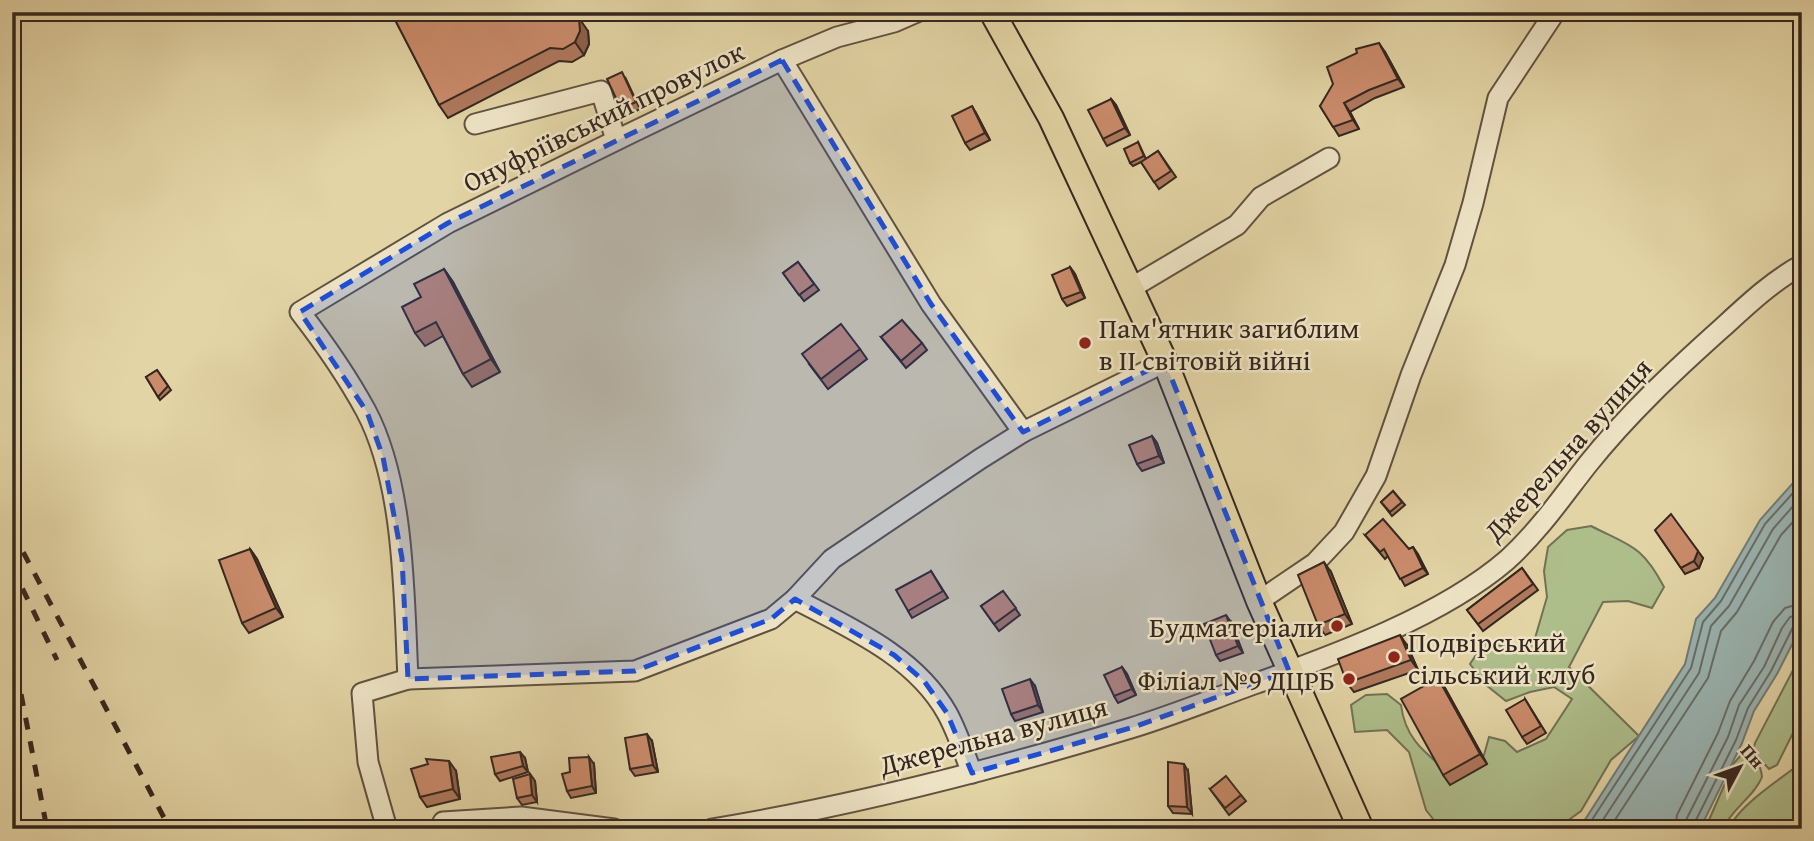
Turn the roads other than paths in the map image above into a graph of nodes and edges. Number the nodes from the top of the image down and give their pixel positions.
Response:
1 (917, 12) edge
2 (992, 12) edge
3 (1555, 12) edge
4 (782, 60) junction
5 (475, 124) dead end
6 (615, 135) junction
7 (1329, 158) dead end
8 (1802, 265) edge
9 (1131, 288) junction
10 (1165, 362) junction
11 (1023, 432) junction
12 (795, 599) junction
13 (1259, 601) junction
14 (1290, 671) junction
15 (408, 679) junction
16 (972, 773) junction
17 (443, 821) dead end
18 (387, 829) edge
19 (614, 829) edge
20 (712, 829) edge
21 (1361, 829) edge

1 - 4 street, Онуфріївський провулок
2 - 9 main road
3 - 13 street
4 - 6 street, Онуфріївський провулок
4 - 11 street
5 - 6 street
6 - 15 street, Онуфріївський провулок
7 - 9 street
8 - 14 street, Джерельна вулиця
9 - 10 main road
10 - 11 street
10 - 13 main road
11 - 12 street
12 - 15 street
12 - 16 street
13 - 14 main road
14 - 16 street, Джерельна вулиця
14 - 21 main road
15 - 18 street
16 - 20 street, Джерельна вулиця
17 - 19 street

